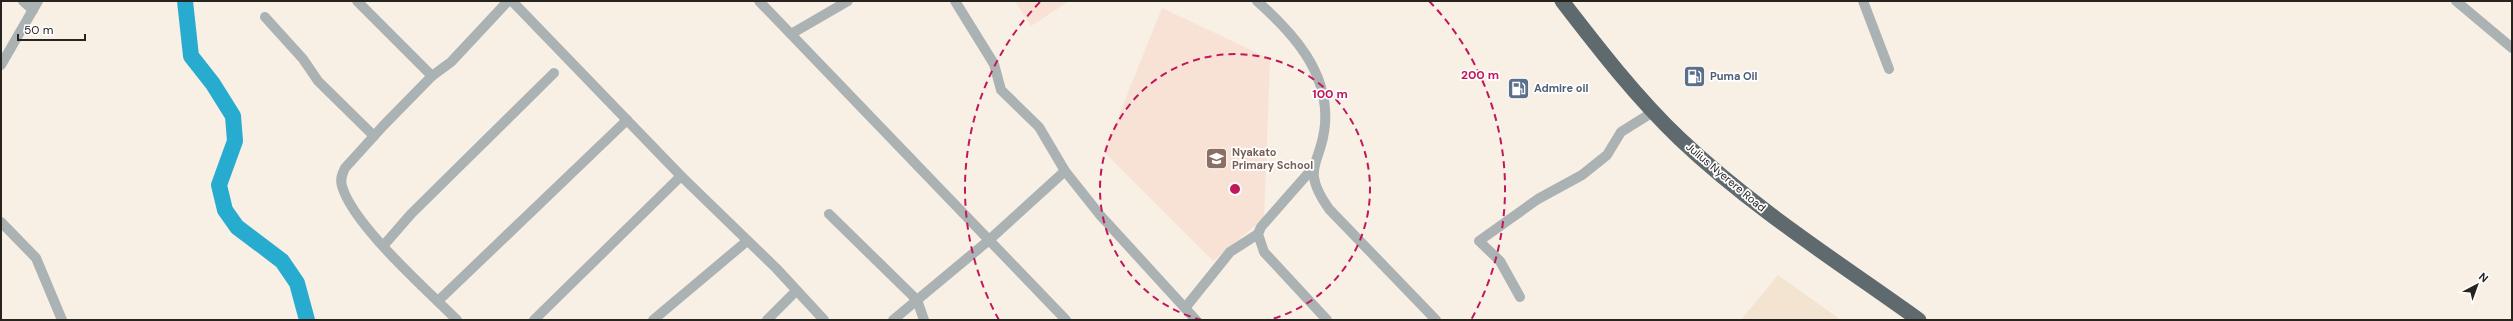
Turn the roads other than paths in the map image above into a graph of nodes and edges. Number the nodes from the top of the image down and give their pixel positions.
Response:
1 (23, 1) edge
2 (38, 1) edge
3 (357, 1) edge
4 (508, 1) edge
5 (512, 1) edge
6 (759, 1) edge
7 (848, 1) edge
8 (955, 1) edge
9 (1257, 1) edge
10 (1562, 1) edge
11 (1863, 1) edge
12 (2456, 1) edge
13 (33, 10) junction
14 (265, 17) dead end
15 (791, 34) junction
16 (2512, 48) edge
17 (1, 65) edge
18 (1889, 69) dead end
19 (554, 73) dead end
20 (432, 76) junction
21 (1653, 112) junction
22 (627, 120) junction
23 (374, 136) junction
24 (1312, 169) junction
25 (1065, 171) junction
26 (681, 176) junction
27 (829, 214) dead end
28 (1, 222) edge
29 (1258, 234) junction
30 (747, 241) junction
31 (988, 241) junction
32 (384, 246) junction
33 (796, 291) junction
34 (1520, 297) dead end
35 (917, 300) junction
36 (438, 301) junction
37 (1185, 308) junction
38 (62, 320) edge
39 (457, 320) edge
40 (534, 320) edge
41 (653, 320) edge
42 (767, 320) edge
43 (824, 320) edge
44 (893, 320) edge
45 (924, 320) edge
46 (1066, 320) edge
47 (1196, 320) edge
48 (1328, 320) edge
49 (1436, 320) edge
50 (1919, 320) edge

1 - 13 street
2 - 13 street
3 - 20 street
4 - 20 street
5 - 22 street
6 - 15 street
7 - 15 street
8 - 25 street
9 - 24 street
10 - 21 highway, Julius Nyerere Road
11 - 18 street
12 - 16 street
13 - 17 street
14 - 23 street
15 - 31 street
19 - 32 street
20 - 23 street
21 - 34 street
21 - 50 highway, Julius Nyerere Road
22 - 26 street
22 - 36 street
23 - 32 street
24 - 29 street
24 - 49 street
25 - 31 street
25 - 37 street
26 - 30 street
26 - 40 street
27 - 35 street
28 - 38 street
29 - 37 street
29 - 48 street
30 - 33 street
30 - 41 street
31 - 35 street
31 - 46 street
32 - 36 street
33 - 42 street
33 - 43 street
35 - 44 street
35 - 45 street
36 - 39 street
37 - 47 street

